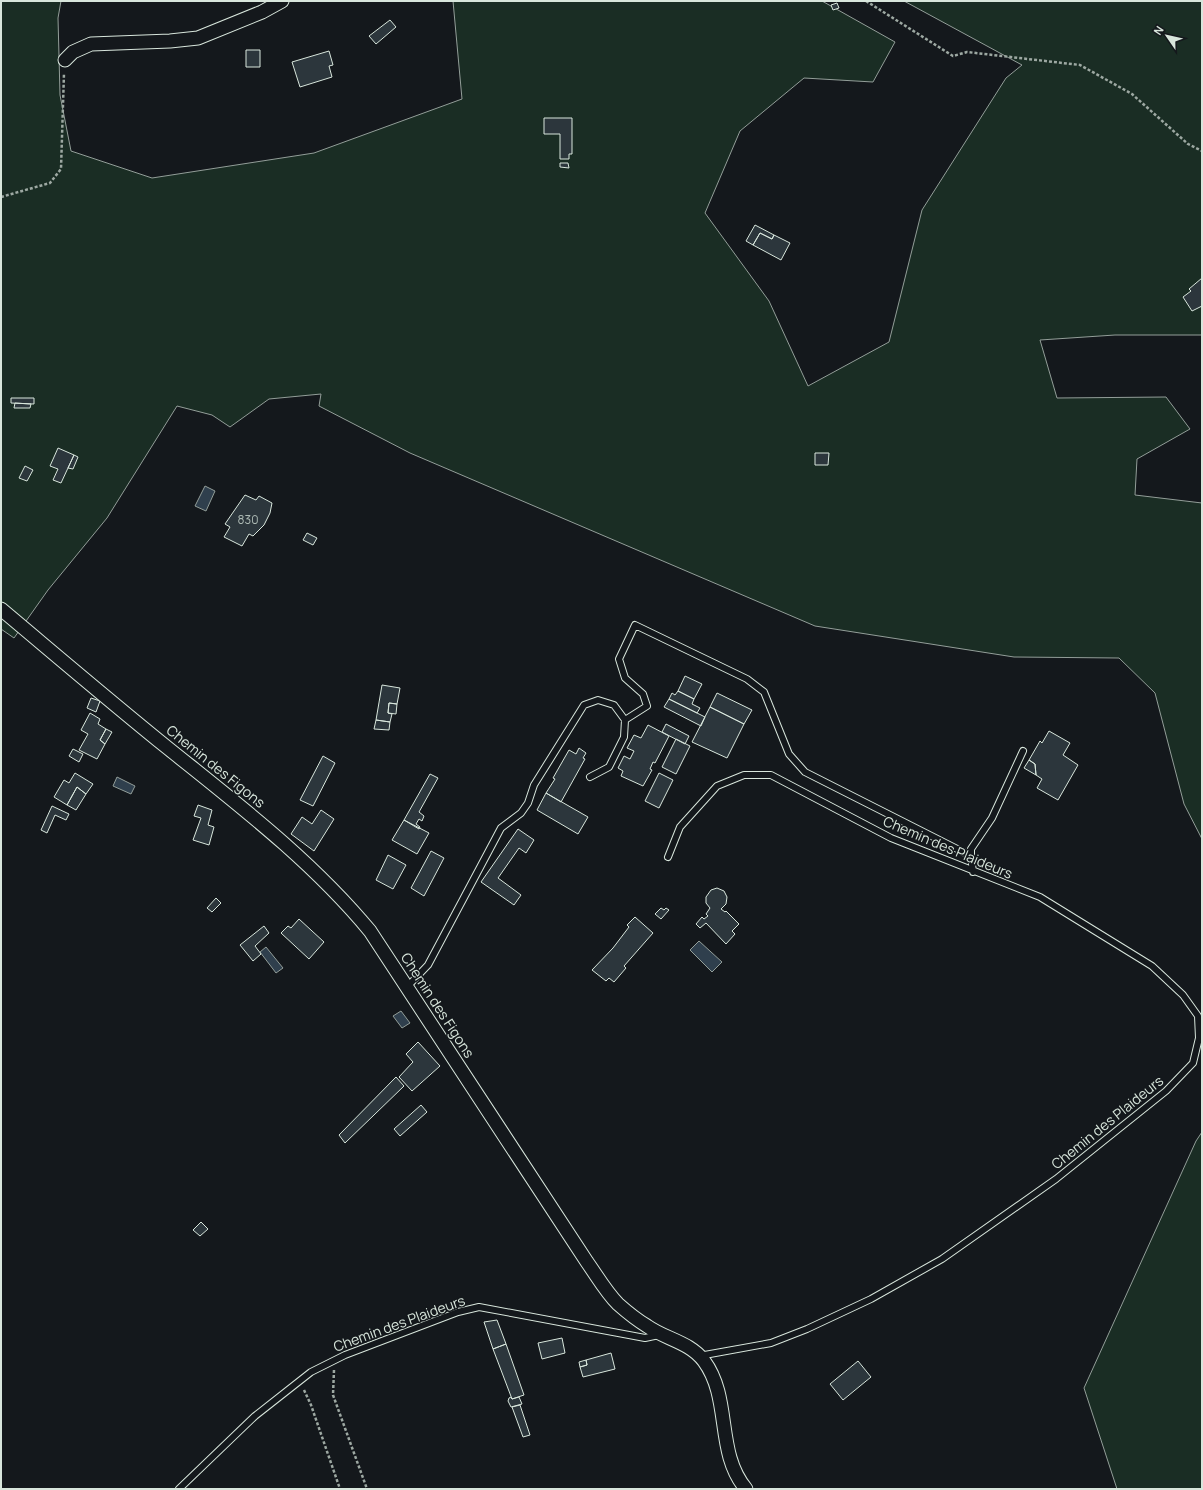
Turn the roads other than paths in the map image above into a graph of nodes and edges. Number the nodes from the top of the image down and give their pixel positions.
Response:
1 (282, 1) edge
2 (65, 60) road end
3 (1, 609) edge
4 (625, 720) junction
5 (1023, 751) dead end
6 (590, 777) dead end
7 (971, 856) junction
8 (668, 857) dead end
9 (973, 872) junction
10 (407, 987) junction
11 (662, 1334) junction
12 (699, 1356) junction
13 (179, 1489) edge
14 (746, 1489) edge

1 - 2 street
3 - 10 street, Chemin des Figons
4 - 6 lane
4 - 7 lane
4 - 10 lane
5 - 7 lane
7 - 9 lane
8 - 9 lane, Chemin des Plaideurs
9 - 12 lane, Chemin des Plaideurs
10 - 11 street, Chemin des Figons
11 - 12 street, Chemin des Figons
11 - 13 lane, Chemin des Plaideurs
12 - 14 street, Chemin des Figons

